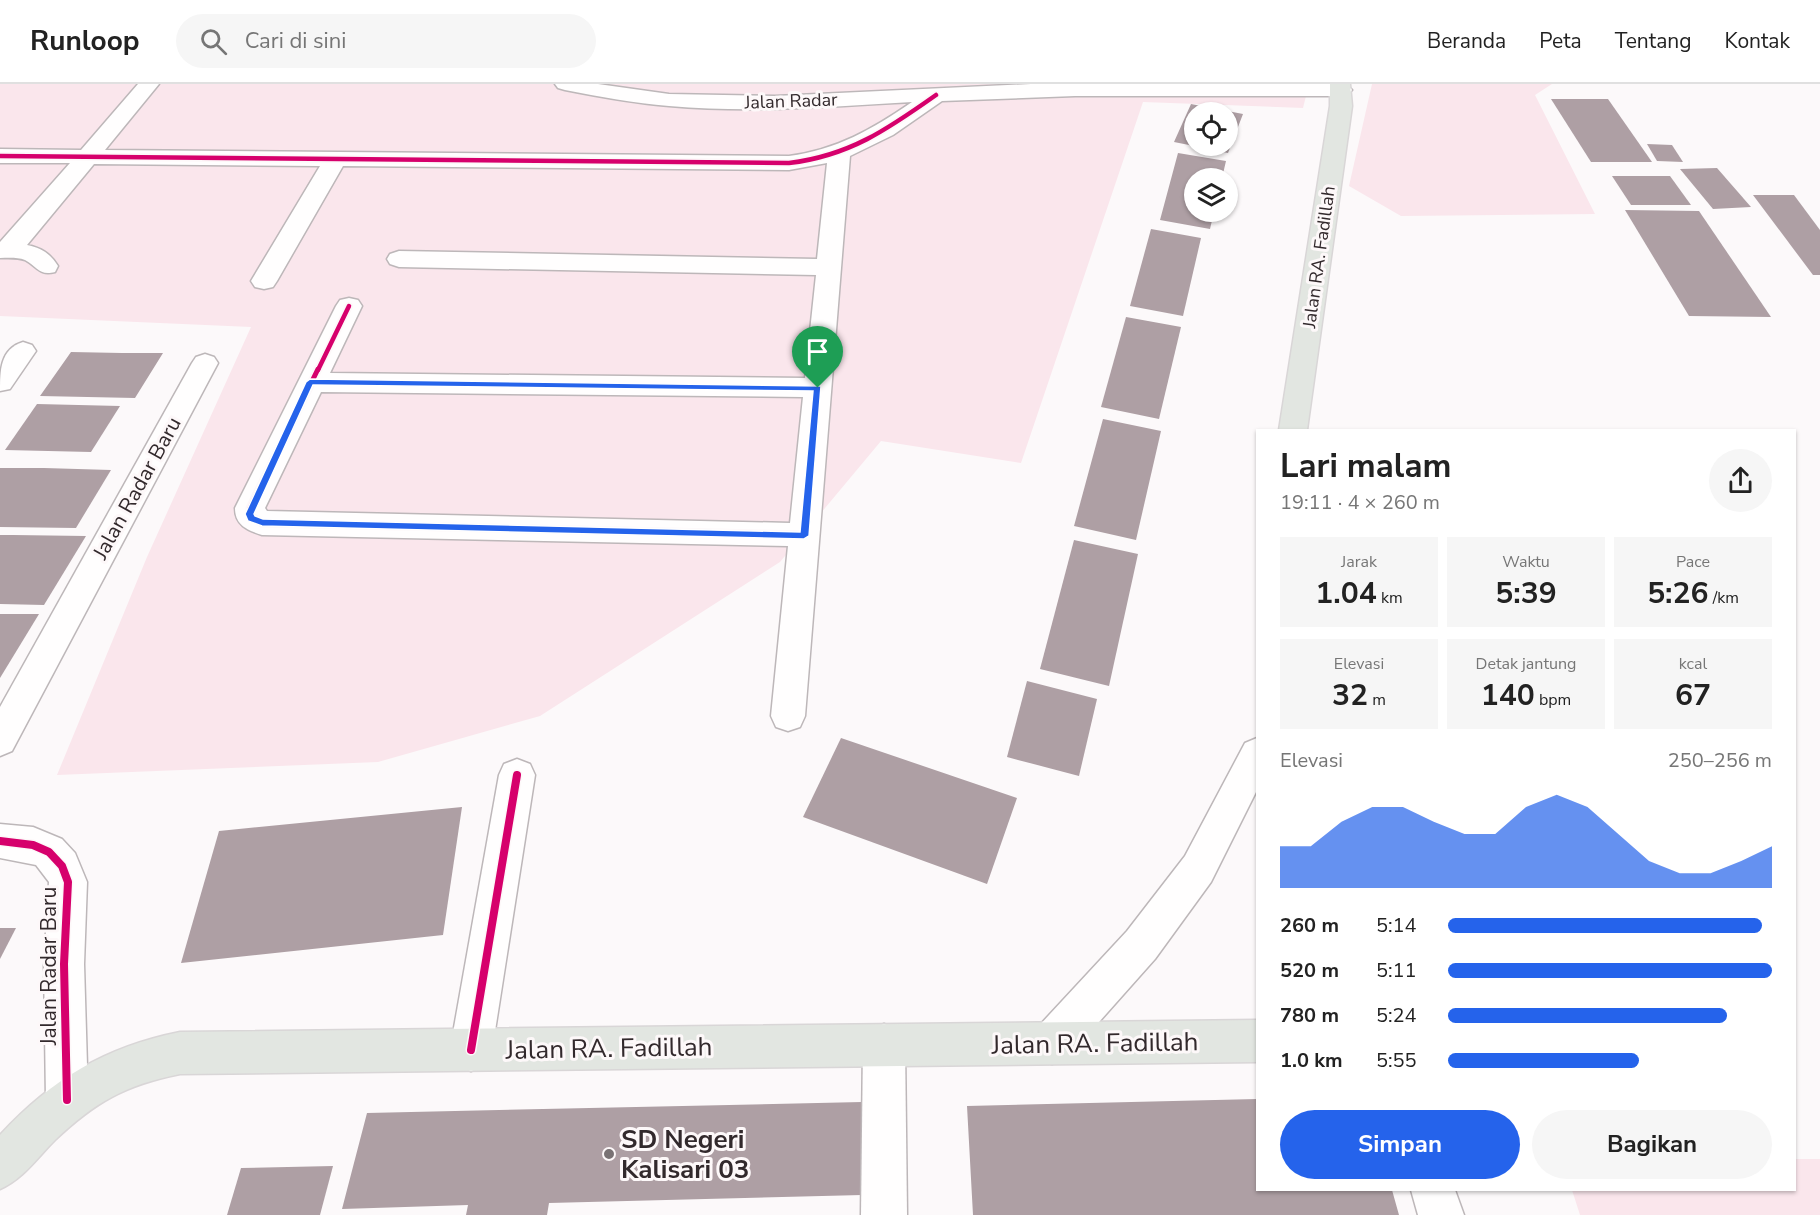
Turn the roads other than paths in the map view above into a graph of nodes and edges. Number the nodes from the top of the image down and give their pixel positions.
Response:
1 (149, 84) edge
2 (565, 84) edge
3 (1340, 87) edge
4 (936, 95) junction
5 (839, 154) junction
6 (0, 156) edge
7 (88, 157) junction
8 (335, 160) junction
9 (4, 250) edge
10 (399, 259) dead end
11 (46, 266) dead end
12 (829, 267) junction
13 (264, 281) dead end
14 (349, 306) dead end
15 (22, 351) dead end
16 (205, 363) dead end
17 (0, 382) edge
18 (310, 382) junction
19 (818, 388) junction
20 (1293, 429) edge
21 (804, 536) junction
22 (788, 716) dead end
23 (0, 740) edge
24 (1256, 756) edge
25 (517, 775) dead end
26 (0, 842) edge
27 (1256, 1041) edge
28 (1052, 1043) junction
29 (884, 1045) junction
30 (471, 1050) junction
31 (67, 1100) junction
32 (0, 1167) edge
33 (1432, 1191) edge
34 (884, 1215) edge
35 (1441, 1215) edge

1 - 7 street
2 - 4 street, Jalan Radar
3 - 4 street, Jalan Radar
3 - 20 main road, Jalan RA. Fadillah
4 - 5 street
5 - 8 street
5 - 12 street
6 - 7 street
7 - 8 street
7 - 9 street
8 - 13 street
9 - 11 street
10 - 12 street
12 - 19 street
14 - 18 street
15 - 17 street
16 - 23 street, Jalan Radar Baru
18 - 19 street
18 - 21 street
19 - 21 street
21 - 22 street
24 - 28 street
25 - 30 street
26 - 31 street, Jalan Radar Baru
27 - 28 main road, Jalan RA. Fadillah
28 - 29 main road, Jalan RA. Fadillah
29 - 30 main road, Jalan RA. Fadillah
29 - 34 street
30 - 31 main road, Jalan RA. Fadillah
31 - 32 main road, Jalan RA. Fadillah
33 - 35 street

